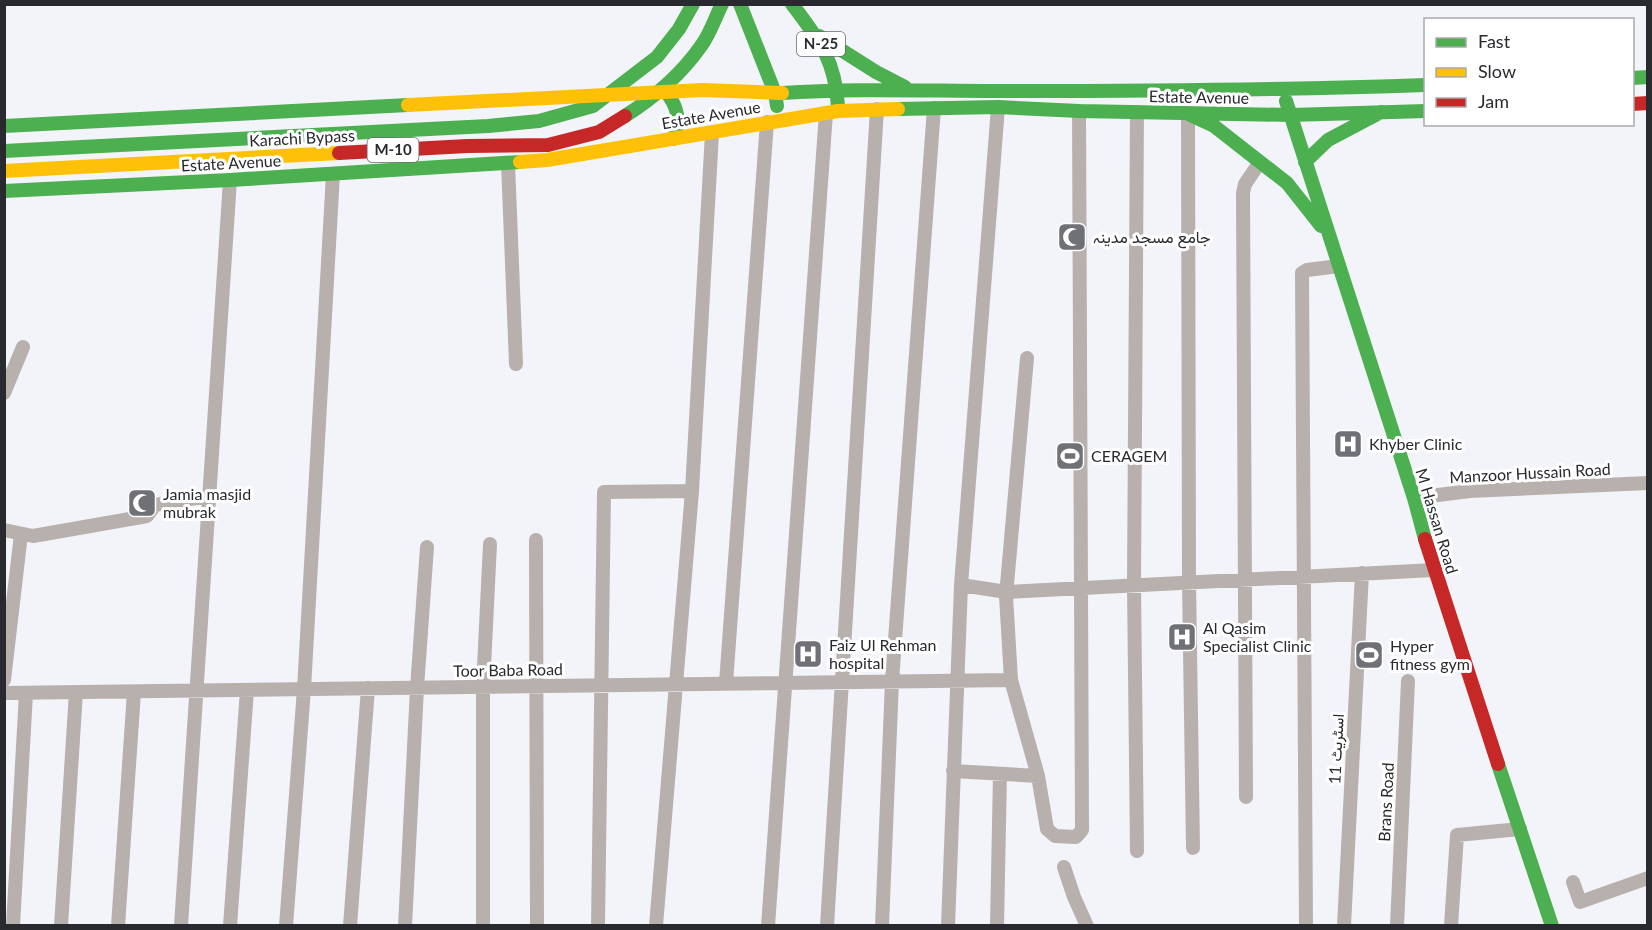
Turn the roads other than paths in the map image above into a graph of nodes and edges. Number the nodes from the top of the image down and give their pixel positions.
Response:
1 (693, 4) edge
2 (722, 4) edge
3 (740, 4) edge
4 (792, 4) edge
5 (812, 32) junction
6 (1424, 86) edge
7 (837, 89) junction
8 (913, 90) junction
9 (1282, 90) junction
10 (666, 92) junction
11 (775, 93) junction
12 (998, 107) junction
13 (934, 108) junction
14 (877, 109) junction
15 (1079, 111) junction
16 (1424, 111) edge
17 (832, 112) junction
18 (1137, 112) junction
19 (1381, 112) junction
20 (1188, 114) junction
21 (1290, 115) junction
22 (773, 121) junction
23 (4, 126) edge
24 (712, 133) junction
25 (673, 139) junction
26 (4, 151) edge
27 (1260, 162) junction
28 (1305, 162) junction
29 (508, 163) junction
30 (4, 171) edge
31 (333, 174) junction
32 (230, 180) junction
33 (4, 190) edge
34 (1330, 239) junction
35 (1339, 266) junction
36 (23, 347) dead end
37 (1027, 358) dead end
38 (516, 364) dead end
39 (4, 393) edge
40 (1647, 483) edge
41 (692, 491) junction
42 (208, 496) junction
43 (1414, 498) junction
44 (4, 530) edge
45 (21, 534) junction
46 (536, 540) dead end
47 (490, 544) dead end
48 (427, 547) dead end
49 (1434, 570) junction
50 (1362, 573) junction
51 (1305, 576) junction
52 (1247, 579) junction
53 (1189, 582) junction
54 (961, 585) junction
55 (1134, 585) junction
56 (1081, 588) junction
57 (1006, 592) junction
58 (4, 680) edge
59 (956, 680) junction
60 (1011, 680) junction
61 (841, 681) junction
62 (892, 681) junction
63 (1408, 681) dead end
64 (786, 682) junction
65 (677, 683) junction
66 (726, 683) junction
67 (602, 685) junction
68 (536, 686) junction
69 (483, 687) junction
70 (368, 688) junction
71 (417, 688) junction
72 (304, 689) junction
73 (246, 690) junction
74 (195, 691) junction
75 (76, 692) junction
76 (134, 692) junction
77 (4, 693) edge
78 (26, 693) junction
79 (953, 771) junction
80 (1000, 774) junction
81 (1038, 776) junction
82 (1246, 797) dead end
83 (1520, 830) junction
84 (1193, 848) dead end
85 (1137, 851) dead end
86 (1064, 867) dead end
87 (1647, 878) edge
88 (1573, 882) dead end
89 (13, 926) edge
90 (61, 926) edge
91 (118, 926) edge
92 (182, 926) edge
93 (230, 926) edge
94 (286, 926) edge
95 (350, 926) edge
96 (405, 926) edge
97 (483, 926) edge
98 (537, 926) edge
99 (598, 926) edge
100 (656, 926) edge
101 (768, 926) edge
102 (826, 926) edge
103 (882, 926) edge
104 (948, 926) edge
105 (997, 926) edge
106 (1087, 926) edge
107 (1306, 926) edge
108 (1344, 926) edge
109 (1396, 926) edge
110 (1451, 926) edge
111 (1552, 926) edge

1 - 26 main road, Karachi Bypass / M-10
2 - 30 main road, Karachi Bypass / M-10
3 - 11 main road
4 - 5 main road, N-25
5 - 7 main road, N-25
5 - 8 main road
6 - 9 main road, Estate Avenue
7 - 8 main road, Estate Avenue
7 - 11 main road, Estate Avenue
7 - 17 main road, N-25
8 - 9 main road, Estate Avenue
9 - 21 main road, M Hassan Road
10 - 11 main road, Estate Avenue
10 - 23 main road, Estate Avenue
10 - 25 main road
11 - 22 main road
12 - 13 main road, Estate Avenue
12 - 15 main road, Estate Avenue
12 - 54 street
13 - 14 main road, Estate Avenue
13 - 62 street
14 - 17 main road, Estate Avenue
14 - 61 street
15 - 18 main road, Estate Avenue
15 - 56 street
16 - 19 main road, Estate Avenue
17 - 22 main road, Estate Avenue
17 - 64 street
18 - 20 main road, Estate Avenue
18 - 55 street
19 - 21 main road, Estate Avenue
19 - 28 main road
20 - 21 main road, Estate Avenue
20 - 27 main road
20 - 53 street
21 - 28 main road, M Hassan Road
22 - 24 main road, Estate Avenue
22 - 66 street
24 - 25 main road, Estate Avenue
24 - 41 street
25 - 29 main road, Estate Avenue
27 - 34 main road
27 - 52 street
28 - 34 main road, M Hassan Road
29 - 31 main road, Estate Avenue
29 - 38 street
31 - 32 main road, Estate Avenue
31 - 72 street
32 - 33 main road, Estate Avenue
32 - 42 street
34 - 35 main road, M Hassan Road
35 - 43 main road, M Hassan Road
35 - 51 street
36 - 39 street
37 - 57 street
40 - 43 street, Manzoor Hussain Road
41 - 65 street
41 - 67 street
42 - 45 street
42 - 74 street
43 - 49 main road, M Hassan Road
44 - 45 street
45 - 58 street
46 - 68 street
47 - 69 street
48 - 71 street
49 - 50 street
49 - 83 main road, M Hassan Road
50 - 51 street
50 - 108 street, اسٹریٹ 11
51 - 52 street
51 - 107 street
52 - 53 street
52 - 82 street
53 - 55 street
53 - 84 street
54 - 57 street
54 - 59 street
55 - 56 street
55 - 85 street
56 - 57 street
56 - 81 street
57 - 60 street
59 - 60 street, Toor Baba Road
59 - 62 street, Toor Baba Road
59 - 79 street
60 - 81 street
61 - 62 street, Toor Baba Road
61 - 64 street, Toor Baba Road
61 - 102 street
62 - 103 street
63 - 109 street, Brans Road
64 - 66 street, Toor Baba Road
64 - 101 street
65 - 66 street, Toor Baba Road
65 - 67 street, Toor Baba Road
65 - 100 street
67 - 68 street, Toor Baba Road
67 - 99 street
68 - 69 street, Toor Baba Road
68 - 98 street
69 - 71 street, Toor Baba Road
69 - 97 street
70 - 71 street, Toor Baba Road
70 - 72 street, Toor Baba Road
70 - 95 street
71 - 96 street
72 - 73 street, Toor Baba Road
72 - 94 street
73 - 74 street, Toor Baba Road
73 - 93 street
74 - 76 street, Toor Baba Road
74 - 92 street
75 - 76 street, Toor Baba Road
75 - 78 street, Toor Baba Road
75 - 90 street
76 - 91 street
77 - 78 street, Toor Baba Road
78 - 89 street
79 - 80 street
79 - 104 street
80 - 81 street
80 - 105 street
83 - 110 street
83 - 111 main road, M Hassan Road
86 - 106 street
87 - 88 street

